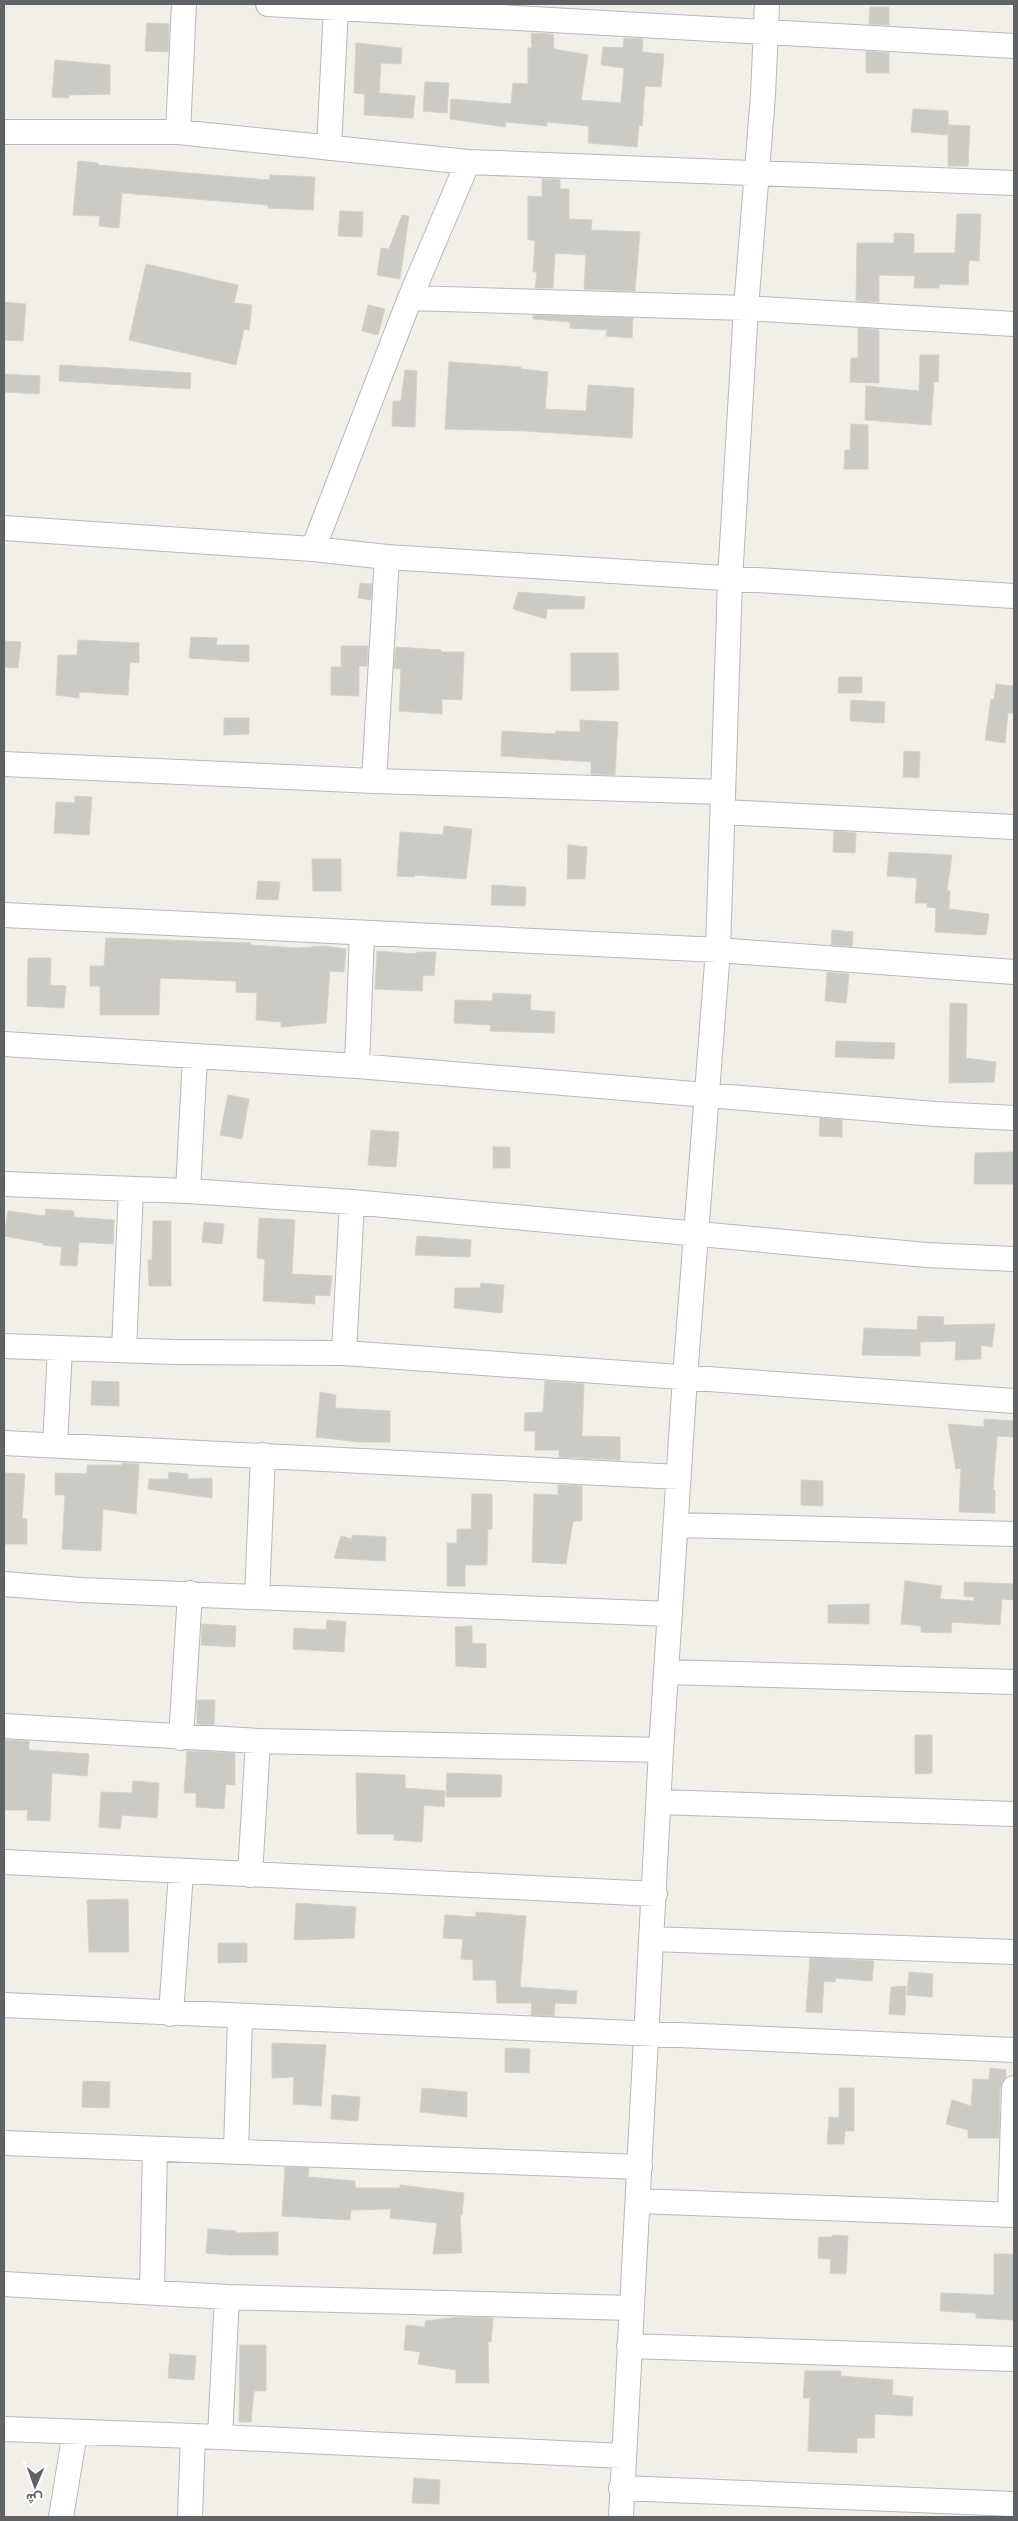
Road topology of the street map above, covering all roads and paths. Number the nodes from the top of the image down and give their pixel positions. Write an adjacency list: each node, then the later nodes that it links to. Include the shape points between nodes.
1 (184, 4): 8 (street)
2 (268, 4): 4 (street)
3 (767, 4): 5 (street)
4 (336, 8): 5 (street); 9 (street)
5 (765, 31): 6 (street); 11 (street)
6 (1014, 46)
7 (4, 132): 8 (street)
8 (178, 132): 9 (street)
9 (329, 148): 10 (street)
10 (468, 162): 11 (street); 13 (street)
11 (756, 174): 12 (street); 14 (street)
12 (1014, 183)
13 (410, 298): 14 (street); 17 (street)
14 (746, 308): 15 (street); 19 (street)
15 (1014, 324)
16 (4, 528): 17 (street)
17 (314, 549): 18 (street)
18 (387, 557): 19 (street); 22 (street)
19 (730, 580): 20 (street); 23 (street)
20 (1014, 596)
21 (4, 764): 22 (street)
22 (374, 781): 23 (street)
23 (723, 802): 24 (street); 27 (street)
24 (1014, 826)
25 (4, 915): 26 (street)
26 (362, 932): 27 (street); 31 (street)
27 (718, 950): 28 (street); 32 (street)
28 (1014, 972)
29 (4, 1044): 30 (street)
30 (195, 1056): 31 (street); 36 (street)
31 (357, 1066): 32 (street)
32 (707, 1094): 33 (street); 38 (street)
33 (1014, 1118)
34 (4, 1184): 35 (street)
35 (131, 1189): 36 (street); 42 (street)
36 (188, 1191): 37 (street)
37 (352, 1202): 38 (street); 43 (street)
38 (697, 1234): 39 (street, via 926,1255); 44 (street)
39 (1014, 1259)
40 (4, 1346): 41 (street)
41 (60, 1348): 42 (street); 47 (street)
42 (124, 1350): 43 (street)
43 (344, 1354): 44 (street)
44 (685, 1377): 45 (street); 49 (street)
45 (1014, 1401)
46 (4, 1443): 47 (street)
47 (55, 1445): 48 (street)
48 (263, 1455): 49 (street); 54 (street)
49 (678, 1477): 50 (street)
50 (676, 1525): 51 (street); 55 (street)
51 (1014, 1534)
52 (4, 1584): 53 (street)
53 (190, 1594): 54 (street); 59 (street)
54 (257, 1597): 55 (street)
55 (670, 1614): 56 (street)
56 (668, 1672): 57 (street); 61 (street)
57 (1014, 1682)
58 (4, 1726): 59 (street)
59 (181, 1738): 60 (street)
60 (258, 1741): 61 (street); 66 (street)
61 (661, 1750): 62 (street)
62 (659, 1802): 63 (street); 67 (street)
63 (1014, 1814)
64 (4, 1862): 65 (street)
65 (181, 1872): 66 (street); 71 (street)
66 (250, 1875): 67 (street)
67 (655, 1894): 68 (street)
68 (652, 1939): 69 (street); 73 (street)
69 (1014, 1952)
70 (4, 2005): 71 (street)
71 (171, 2014): 72 (street)
72 (240, 2018): 73 (street); 78 (street)
73 (648, 2032): 74 (street); 79 (street)
74 (1014, 2050)
75 (1014, 2088): 81 (street)
76 (4, 2144): 77 (street)
77 (155, 2149): 78 (street); 83 (street)
78 (236, 2151): 79 (street)
79 (640, 2167): 80 (street)
80 (638, 2201): 81 (street); 85 (street)
81 (1012, 2215)
82 (4, 2284): 83 (street)
83 (152, 2291): 84 (street)
84 (227, 2297): 85 (street); 91 (street)
85 (631, 2308): 86 (street)
86 (629, 2346): 87 (street); 92 (street)
87 (1014, 2359)
88 (4, 2429): 89 (street)
89 (75, 2432): 90 (street); 95 (street)
90 (193, 2436): 91 (street); 96 (street)
91 (220, 2437): 92 (street)
92 (623, 2456): 93 (street)
93 (622, 2488): 94 (street); 97 (street)
94 (1014, 2504)
95 (61, 2517)
96 (190, 2517)
97 (621, 2517)

